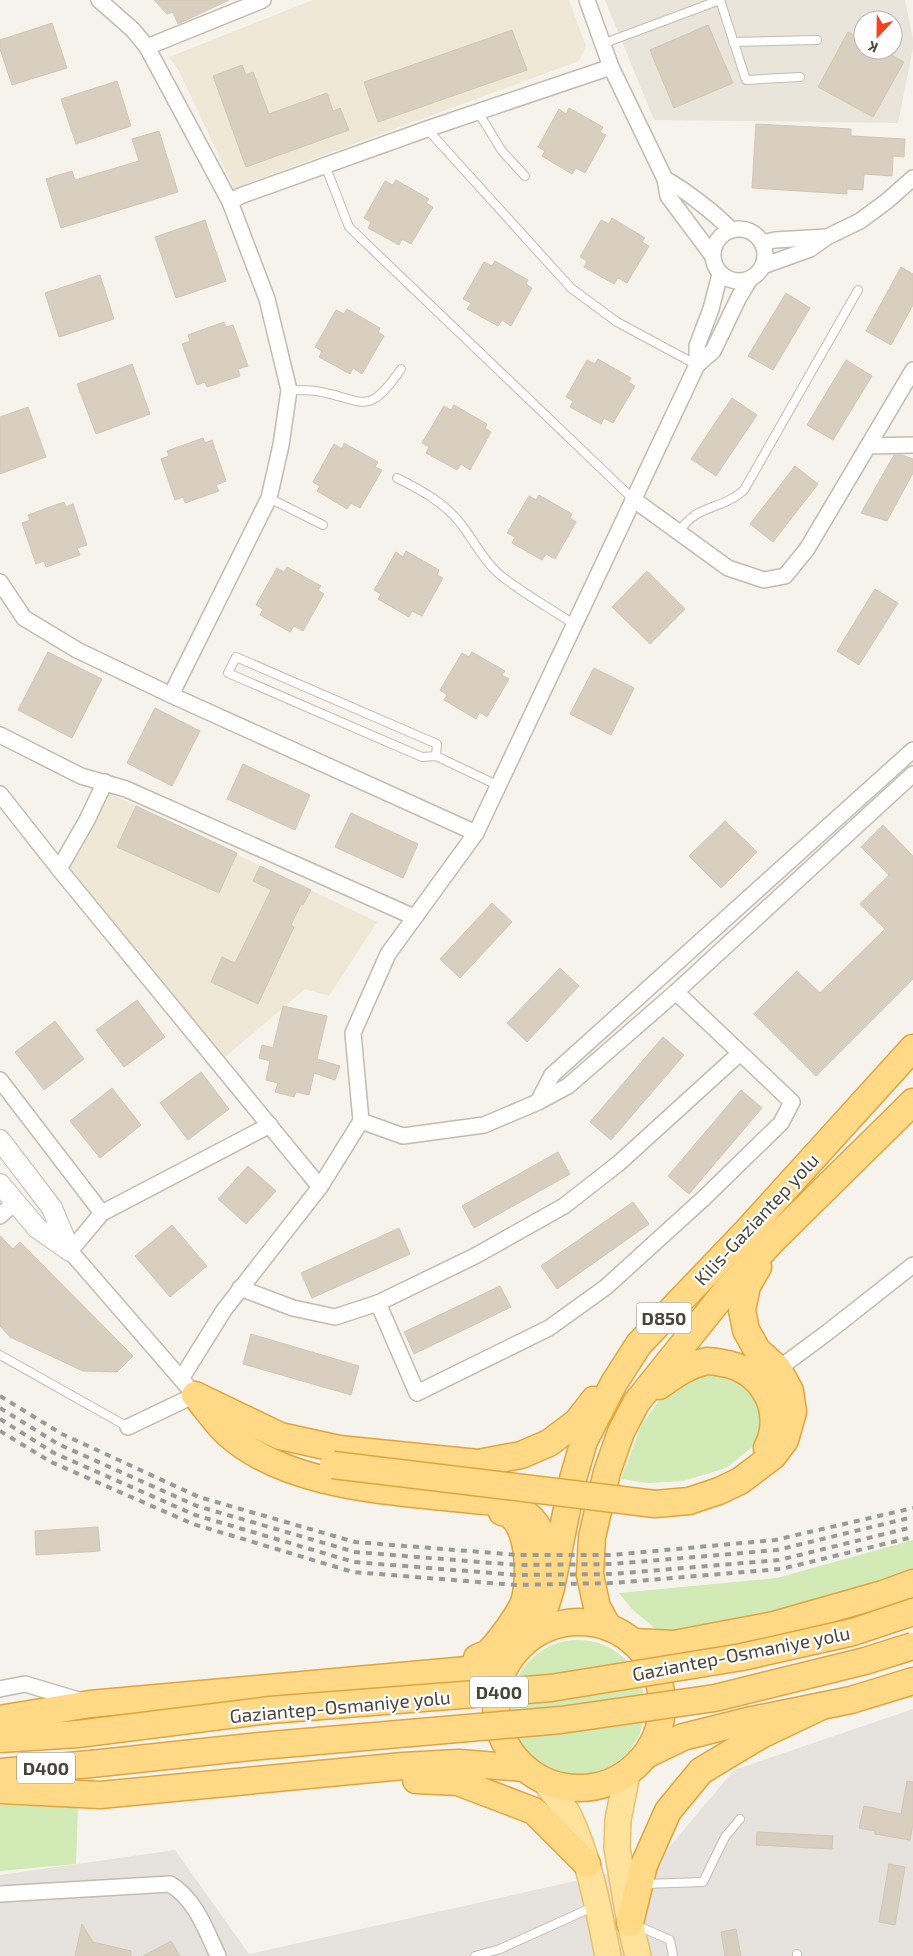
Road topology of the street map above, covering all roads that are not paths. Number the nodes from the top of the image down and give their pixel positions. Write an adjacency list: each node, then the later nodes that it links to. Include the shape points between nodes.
1 (99, 0): 8 (street)
2 (264, 0): 8 (street)
3 (587, 0): 7 (street)
4 (720, 0): 6 (lane); 7 (lane)
5 (817, 40): 6 (lane)
6 (733, 42): 10 (lane, via 746,80)
7 (602, 44): 9 (street)
8 (147, 47): 17 (street)
9 (611, 67): 11 (street); 15 (street)
10 (800, 77)
11 (478, 112): 12 (street); 14 (lane, via 502,151)
12 (427, 129): 13 (street); 26 (lane, via 571,288 617,322)
13 (325, 165): 17 (street); 34 (lane, via 349,227)
14 (525, 176)
15 (665, 178): 18 (street); 21 (street, via 668,196)
16 (913, 178): 19 (street, via 860,221)
17 (230, 202): 29 (street, via 267,299)
18 (730, 230): 20 (street, via 749,231); 21 (street, via 717,240)
19 (827, 237): 20 (street); 22 (street, via 810,249)
20 (762, 243): 22 (street)
21 (712, 255): 23 (street)
22 (763, 266): 24 (street)
23 (720, 274): 24 (street, via 734,281); 26 (street, via 698,346)
24 (750, 279): 26 (street, via 713,351)
25 (858, 290): 36 (lane, via 744,490 729,501 694,515)
26 (697, 365): 34 (street)
27 (401, 369): 29 (lane, via 384,392 365,402 357,403 316,391)
28 (913, 370): 31 (street)
29 (289, 390): 33 (street)
30 (913, 445): 31 (street)
31 (868, 446): 36 (street, via 807,549 785,576 764,580 728,568)
32 (397, 478): 38 (lane, via 426,492 446,507 498,573)
33 (269, 498): 35 (lane); 39 (street)
34 (633, 500): 36 (street); 38 (street)
35 (323, 525)
36 (679, 532)
37 (0, 582): 39 (street, via 24,618 77,650)
38 (576, 624): 45 (street)
39 (171, 695): 47 (street)
40 (0, 736): 44 (street, via 81,776)
41 (913, 750): 54 (street, via 552,1075)
42 (436, 756): 42 (lane, via 422,757 228,673 236,657 437,744); 45 (lane)
43 (913, 774): 50 (street)
44 (105, 782): 48 (street); 49 (street)
45 (499, 786): 47 (street)
46 (0, 794): 48 (street)
47 (476, 833): 49 (street)
48 (59, 869): 57 (street)
49 (414, 917): 56 (street, via 388,954 353,1033)
50 (676, 992): 52 (street); 54 (street, via 568,1086)
51 (913, 1048): 69 (highway, Kilis-Gaziantep yolu / D850)
52 (740, 1053): 68 (street, via 620,1163 564,1206 475,1256); 68 (street, via 792,1102 781,1123 606,1287 549,1328 418,1393)
53 (0, 1080): 62 (street)
54 (538, 1102): 56 (street, via 484,1125 403,1136)
55 (913, 1102): 64 (highway, Kilis-Gaziantep yolu / D850)
56 (361, 1121): 60 (street)
57 (270, 1125): 60 (street); 62 (street)
58 (0, 1140): 65 (street, via 52,1208)
59 (0, 1184): 61 (street)
60 (320, 1187): 67 (street)
61 (15, 1202): 63 (street); 65 (street, via 37,1228)
62 (102, 1213): 65 (street)
63 (0, 1216)
64 (773, 1240): 71 (highway, via 747,1286 742,1310 746,1330 757,1350); 73 (highway, Kilis-Gaziantep yolu / D850, via 726,1291)
65 (70, 1252): 72 (street)
66 (913, 1264): 71 (street)
67 (240, 1288): 68 (street, via 293,1308 335,1316); 72 (street)
68 (378, 1303)
69 (639, 1344): 72 (highway, via 577,1422 549,1443 521,1455 478,1463 339,1449 280,1436); 78 (highway, Kilis-Gaziantep yolu / D850, via 614,1383 584,1442 573,1479)
70 (0, 1355): 74 (lane)
71 (778, 1369): 75 (highway, via 790,1391 792,1412 785,1440 773,1456)
72 (188, 1387): 74 (street); 75 (highway, bridge, via 236,1424 272,1445 333,1465 655,1504 689,1501 719,1491); 76 (highway, via 226,1433 258,1456 326,1481)
73 (636, 1403): 75 (highway, via 685,1367 709,1361 748,1371 764,1388 772,1406 774,1425); 80 (highway, Kilis-Gaziantep yolu / D850, via 621,1432 607,1472 592,1537 590,1575 597,1607)
74 (128, 1427)
75 (754, 1472)
76 (418, 1494): 78 (highway, via 515,1505 537,1523 546,1543); 84 (highway, via 475,1509 506,1513 520,1526 529,1558 524,1603 504,1634 487,1654)
77 (913, 1583): 81 (highway, via 774,1625 674,1644)
78 (551, 1588): 83 (highway, Kilis-Gaziantep yolu / D850, via 543,1614)
79 (913, 1612): 90 (highway, Gaziantep-Osmaniye yolu / D400, bridge, via 853,1632 742,1657 551,1688 270,1710 78,1734)
80 (608, 1628): 81 (highway); 83 (highway, via 587,1622 550,1627)
81 (633, 1642): 91 (highway, via 648,1658 660,1684 663,1707 657,1735)
82 (913, 1646): 92 (highway, Gaziantep-Osmaniye yolu / D400, bridge, via 715,1698 561,1720)
83 (518, 1648): 84 (highway, via 478,1669); 95 (highway, via 499,1682 496,1697 498,1726 506,1746)
84 (436, 1672): 87 (highway)
85 (913, 1681): 88 (highway)
86 (0, 1689): 87 (street, via 25,1684)
87 (90, 1704): 89 (highway)
88 (822, 1706): 91 (highway, via 683,1737); 99 (highway, via 761,1735 700,1771 668,1811 644,1865)
89 (0, 1719)
90 (0, 1739)
91 (648, 1754): 94 (highway)
92 (0, 1772)
93 (316, 1774): 95 (highway, via 459,1763); 96 (highway, via 100,1794); 98 (highway, via 458,1782 534,1811)
94 (627, 1774): 95 (highway, via 593,1788 574,1788); 102 (main road, via 618,1820 618,1848)
95 (535, 1775): 98 (main road, via 568,1814)
96 (0, 1790)
97 (740, 1819): 99 (lane, via 725,1837 703,1882)
98 (588, 1864): 101 (main road)
99 (640, 1884): 102 (highway)
100 (0, 1894): 103 (street, via 170,1884 192,1904)
101 (597, 1905): 104 (lane); 105 (main road)
102 (630, 1923): 106 (main road); 107 (lane, via 670,1940)
103 (218, 1956)
104 (475, 1956)
105 (608, 1956)
106 (638, 1956)
107 (673, 1956)

